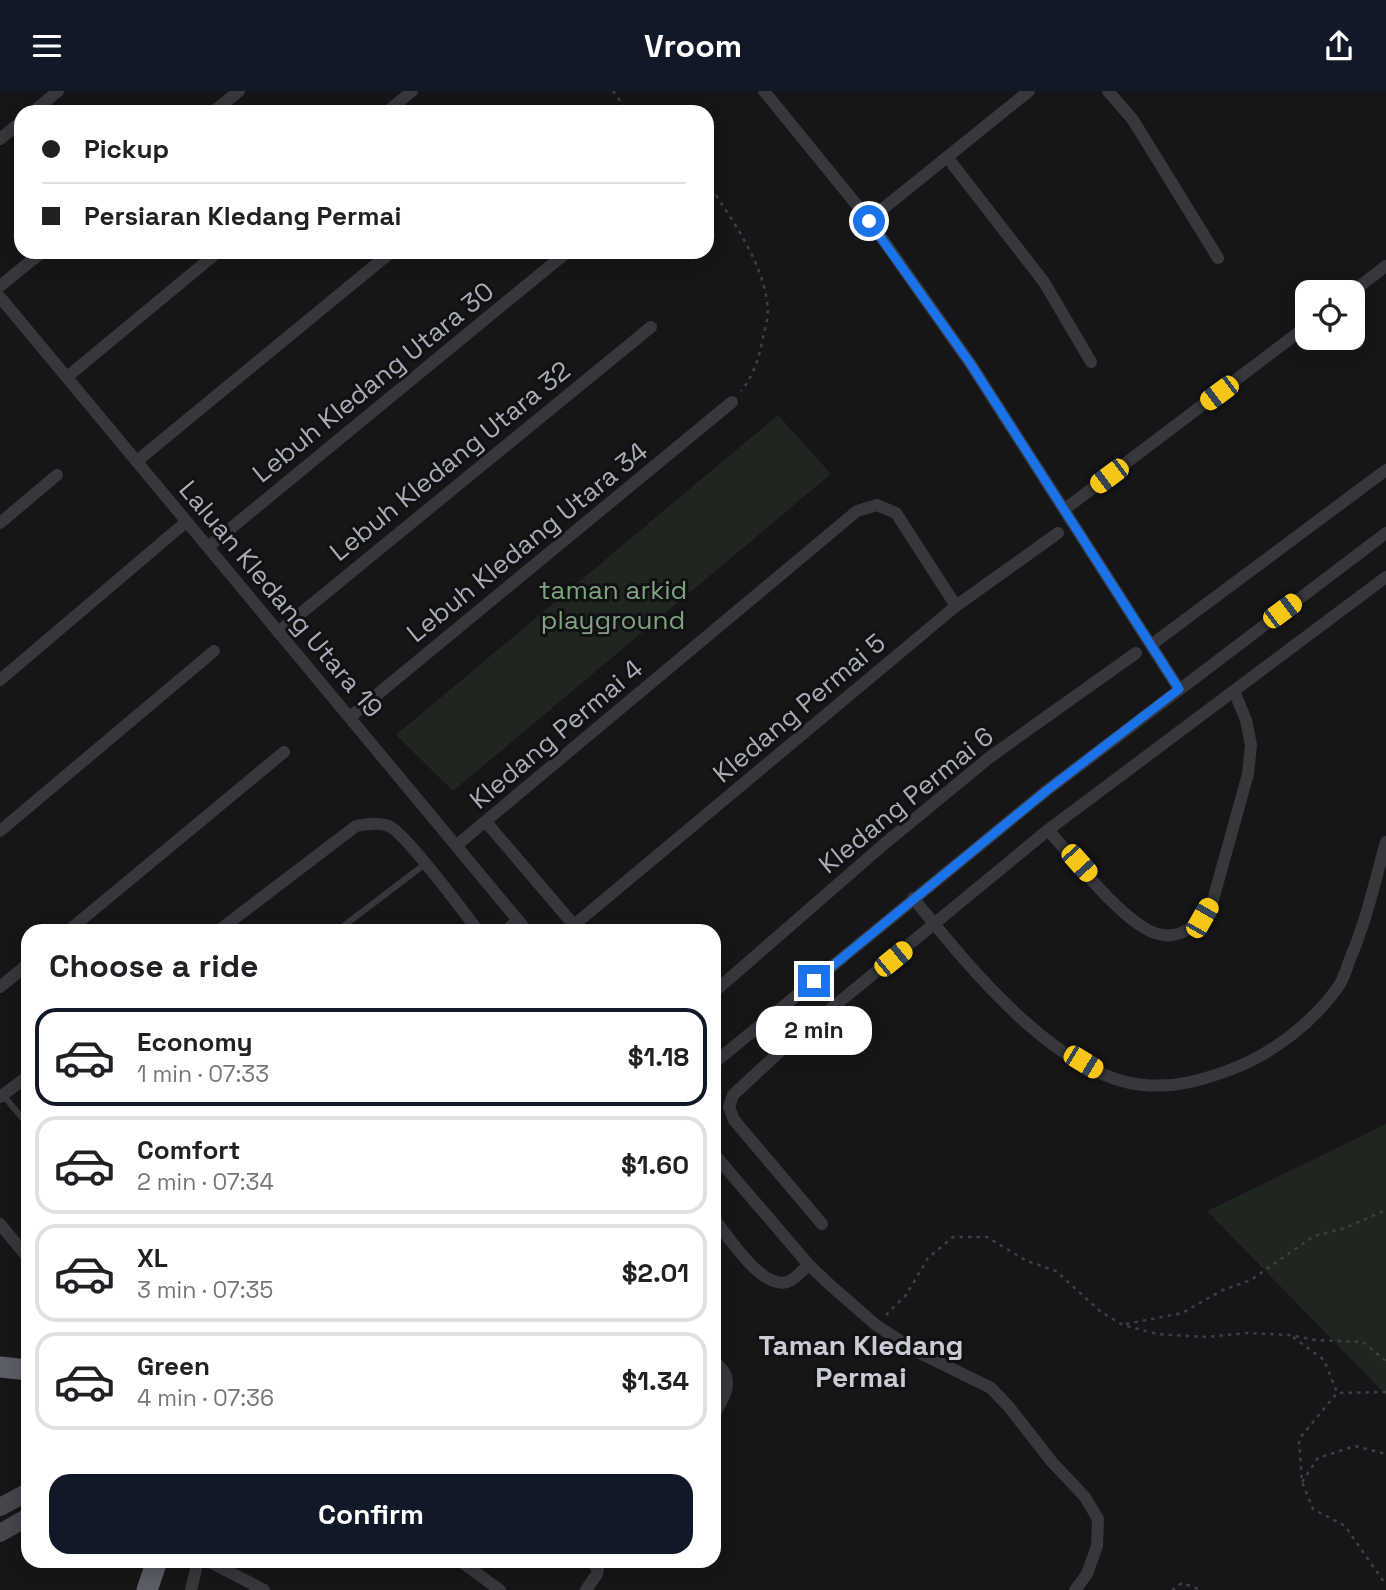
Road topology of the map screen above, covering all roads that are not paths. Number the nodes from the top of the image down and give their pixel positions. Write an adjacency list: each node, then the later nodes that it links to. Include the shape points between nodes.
1 (58, 91): 7 (street)
2 (239, 91): 8 (street)
3 (412, 91): 9 (street)
4 (764, 91): 13 (street)
5 (1029, 91): 12 (street)
6 (1108, 91): 14 (street, via 1133,120)
7 (41, 105)
8 (222, 105)
9 (395, 105)
10 (14, 128): 11 (street)
11 (0, 139)
12 (947, 157): 13 (street); 25 (street, via 1044,282)
13 (869, 221): 31 (street, via 970,363)
14 (1218, 258)
15 (33, 259): 21 (street)
16 (210, 259): 26 (street)
17 (382, 259): 28 (street)
18 (558, 259): 36 (street, Lebuh Kledang Utara 30)
19 (1386, 266): 20 (street)
20 (1365, 282)
21 (0, 286)
22 (0, 297): 26 (street, Laluan Kledang Utara 19)
23 (651, 327): 39 (street, Lebuh Kledang Utara 32)
24 (1295, 335): 31 (street)
25 (1091, 362)
26 (67, 377): 28 (street, Laluan Kledang Utara 19)
27 (732, 402): 46 (street, Lebuh Kledang Utara 34)
28 (137, 461): 32 (street, Laluan Kledang Utara 19)
29 (1386, 470): 40 (street)
30 (57, 475): 33 (street)
31 (1065, 509): 40 (street)
32 (186, 522): 36 (street, Laluan Kledang Utara 19); 43 (street)
33 (0, 523)
34 (1058, 533): 38 (street, Kledang Permai 5)
35 (1386, 533): 44 (street)
36 (208, 547): 39 (street, Laluan Kledang Utara 19)
37 (1386, 577): 45 (street)
38 (956, 606): 48 (street, Kledang Permai 4, via 896,513 877,505 857,511); 63 (street, Kledang Permai 5)
39 (278, 632): 46 (street, Laluan Kledang Utara 19)
40 (1150, 645): 44 (street)
41 (214, 651): 50 (street)
42 (1136, 653): 66 (street, Kledang Permai 6, via 990,757)
43 (0, 680)
44 (1179, 689): 54 (street)
45 (1234, 691): 49 (street); 49 (street, via 1251,745 1248,774 1213,900 1191,929 1158,935 1137,924)
46 (350, 717): 52 (street, Laluan Kledang Utara 19)
47 (284, 752): 56 (street)
48 (486, 822): 52 (street, Kledang Permai 4); 62 (street)
49 (1048, 830): 64 (street)
50 (0, 831)
51 (1386, 842): 64 (street, via 1341,982 1283,1042 1243,1065 1195,1083 1143,1085 1101,1073 1073,1057 1028,1025)
52 (457, 845): 55 (street, Laluan Kledang Utara 19)
53 (425, 864): 57 (street, via 391,827 374,823 356,826); 58 (lane); 59 (street)
54 (913, 898): 64 (street); 68 (street)
55 (518, 920): 60 (street); 61 (street, Laluan Kledang Utara 19)
56 (76, 924)
57 (227, 924)
58 (346, 924)
59 (472, 924)
60 (513, 924)
61 (521, 924)
62 (574, 924)
63 (582, 924)
64 (936, 924): 74 (street, via 733,1095 729,1107 734,1120)
65 (21, 970): 67 (street)
66 (721, 986)
67 (0, 987)
68 (721, 1057)
69 (21, 1081): 70 (street)
70 (1, 1096): 71 (lane)
71 (21, 1117)
72 (721, 1162): 77 (street)
73 (0, 1224): 76 (street)
74 (822, 1224)
75 (721, 1228): 77 (street, via 760,1275 775,1283 789,1282)
76 (21, 1250)
77 (809, 1265): 96 (street, via 876,1325 914,1350 991,1388 1085,1497 1098,1519 1097,1546)
78 (0, 1367): 79 (highway)
79 (21, 1369)
80 (721, 1370): 81 (street, via 728,1380)
81 (721, 1404)
82 (21, 1496): 83 (main road)
83 (0, 1507)
84 (21, 1521): 85 (main road)
85 (0, 1533)
86 (155, 1568): 91 (highway)
87 (196, 1568): 92 (street)
88 (222, 1568): 93 (street)
89 (470, 1568): 94 (street)
90 (597, 1568): 95 (street)
91 (147, 1590)
92 (191, 1590)
93 (264, 1590)
94 (500, 1590)
95 (586, 1590)
96 (1076, 1590)

